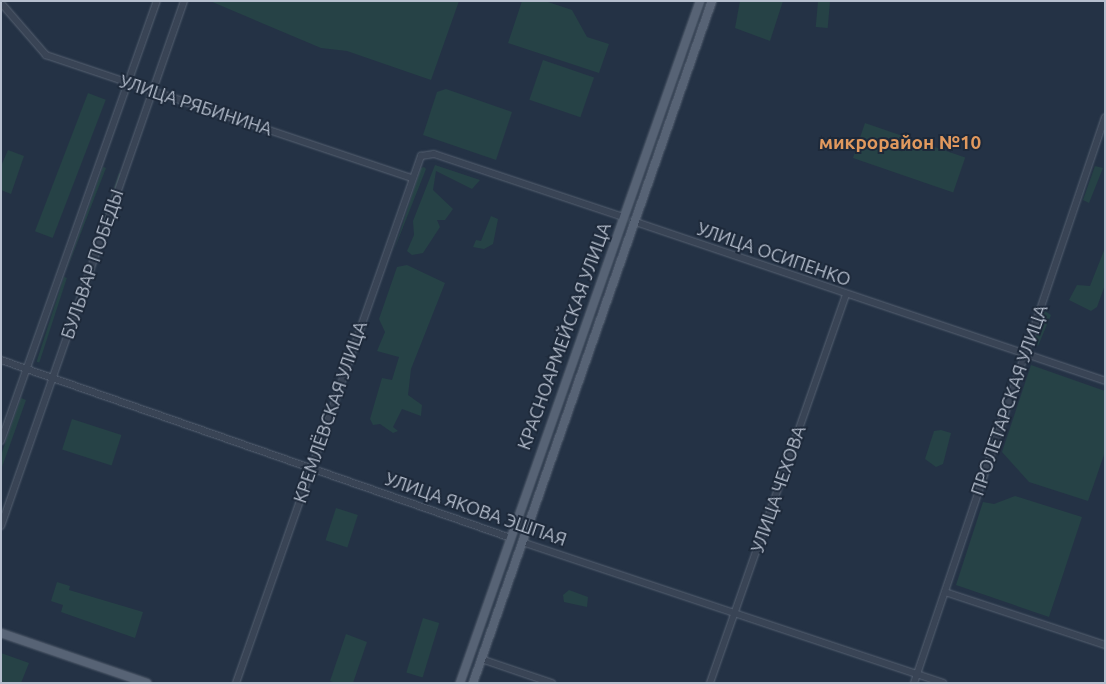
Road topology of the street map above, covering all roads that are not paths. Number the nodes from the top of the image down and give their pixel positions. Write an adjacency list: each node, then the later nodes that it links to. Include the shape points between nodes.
1 (157, 1): 6 (street, БУЛЬВАР ПОБЕДЫ)
2 (184, 1): 7 (street, БУЛЬВАР ПОБЕДЫ)
3 (700, 1): 11 (main road, КРАСНОАРМЕЙСКАЯ УЛИЦА)
4 (712, 1): 12 (main road, КРАСНОАРМЕЙСКАЯ УЛИЦА)
5 (1, 3): 6 (street, УЛИЦА РЯБИНИНА, via 46,54)
6 (129, 83): 7 (street, УЛИЦА РЯБИНИНА); 16 (street, БУЛЬВАР ПОБЕДЫ)
7 (153, 90): 10 (street, УЛИЦА РЯБИНИНА); 17 (street, БУЛЬВАР ПОБЕДЫ)
8 (1105, 117): 14 (street, ПРОЛЕТАРСКАЯ УЛИЦА)
9 (434, 154): 10 (street, КРЕМЛЁВСКАЯ УЛИЦА, via 421,156); 11 (street, УЛИЦА ОСИПЕНКО)
10 (411, 178): 20 (street, КРЕМЛЁВСКАЯ УЛИЦА)
11 (622, 217): 12 (main road, УЛИЦА ОСИПЕНКО); 22 (main road, КРАСНОАРМЕЙСКАЯ УЛИЦА)
12 (633, 221): 13 (street, УЛИЦА ОСИПЕНКО); 23 (main road, КРАСНОАРМЕЙСКАЯ УЛИЦА)
13 (846, 294): 14 (street, УЛИЦА ОСИПЕНКО); 25 (street, УЛИЦА ЧЕХОВА)
14 (1025, 354): 18 (street, УЛИЦА ОСИПЕНКО); 24 (street, ПРОЛЕТАРСКАЯ УЛИЦА)
15 (1, 360): 16 (street, УЛИЦА ЯКОВА ЭШПАЯ)
16 (27, 369): 17 (street, УЛИЦА ЯКОВА ЭШПАЯ); 19 (street, БУЛЬВАР ПОБЕДЫ)
17 (52, 378): 20 (street, УЛИЦА ЯКОВА ЭШПАЯ); 21 (street, БУЛЬВАР ПОБЕДЫ)
18 (1105, 381)
19 (1, 441)
20 (310, 468): 22 (street, УЛИЦА ЯКОВА ЭШПАЯ); 31 (street, КРЕМЛЁВСКАЯ УЛИЦА)
21 (1, 526)
22 (508, 537): 23 (main road, УЛИЦА ЯКОВА ЭШПАЯ); 32 (main road, КРАСНОАРМЕЙСКАЯ УЛИЦА)
23 (522, 542): 25 (street, УЛИЦА ЯКОВА ЭШПАЯ); 28 (main road, КРАСНОАРМЕЙСКАЯ УЛИЦА)
24 (945, 592): 27 (street); 29 (street, ПРОЛЕТАРСКАЯ УЛИЦА)
25 (735, 613): 29 (street, УЛИЦА ЯКОВА ЭШПАЯ); 35 (street, УЛИЦА ЧЕХОВА)
26 (1, 633): 30 (main road)
27 (1105, 645)
28 (481, 659): 33 (main road, КРАСНОАРМЕЙСКАЯ УЛИЦА); 34 (street)
29 (917, 674): 36 (street, ПРОЛЕТАРСКАЯ УЛИЦА); 37 (street, УЛИЦА ЯКОВА ЭШПАЯ)
30 (147, 683)
31 (236, 683)
32 (460, 683)
33 (473, 683)
34 (552, 683)
35 (710, 683)
36 (914, 683)
37 (943, 683)

